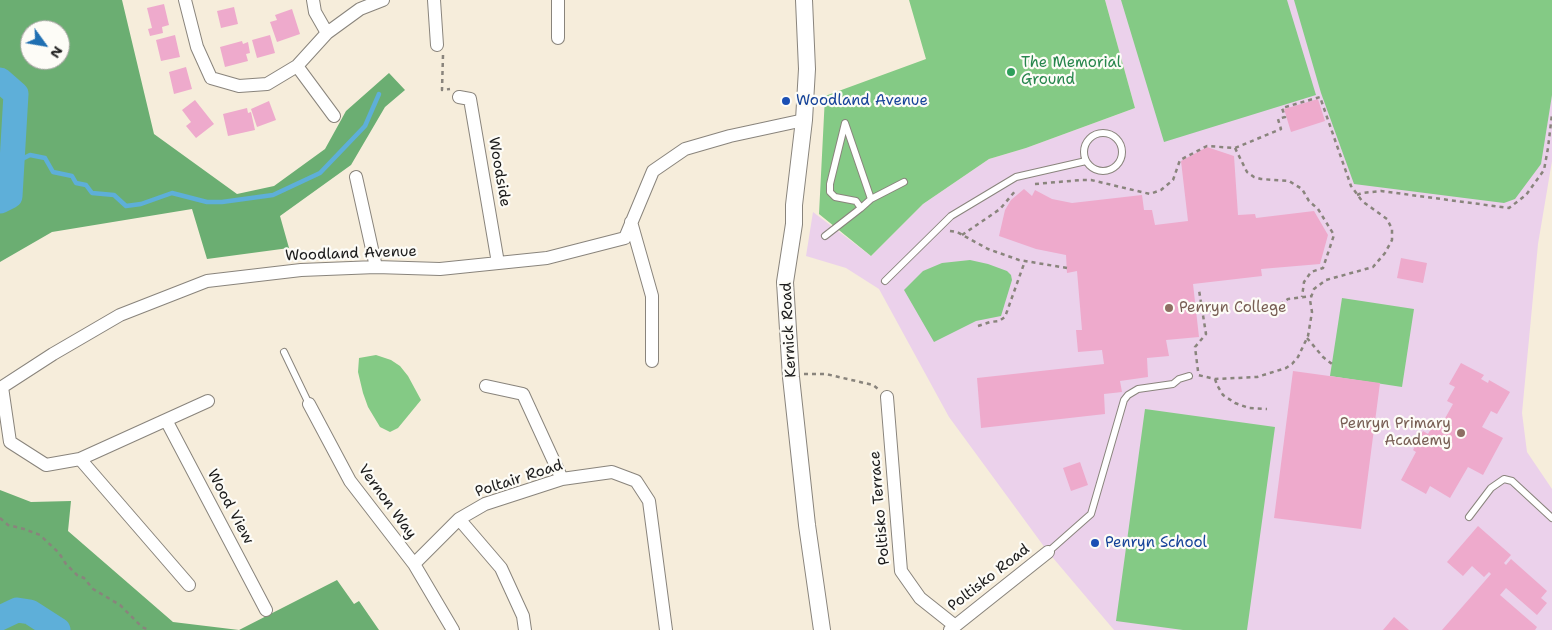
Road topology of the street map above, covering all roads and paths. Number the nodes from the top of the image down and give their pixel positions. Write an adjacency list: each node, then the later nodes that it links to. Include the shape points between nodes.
1 (185, 0): 10 (street, via 197,47 211,78 238,86 267,84)
2 (312, 0): 7 (street)
3 (383, 0): 7 (street, via 360,9)
4 (434, 0): 9 (street)
5 (558, 0): 8 (street)
6 (804, 0): 15 (street, Kernick Road, via 807,69)
7 (327, 33): 10 (street)
8 (558, 38)
9 (437, 45): 11 (path, via 444,45)
10 (297, 66): 14 (street)
11 (442, 90)
12 (459, 97): 30 (street, Woodside, via 470,99)
13 (1552, 114): 22 (path, via 1544,170 1526,195 1510,208 1381,191)
14 (334, 116)
15 (804, 120): 25 (street, Woodland Avenue, via 685,149 653,171); 44 (street, Kernick Road, via 794,231 785,282)
16 (1235, 148): 20 (path, via 1207,146 1180,160 1173,180 1150,194 1091,180); 22 (path, via 1281,129 1278,119 1285,117 1282,108 1320,97); 36 (path, via 1247,172 1254,177 1289,181 1302,189 1334,235 1323,268 1311,272 1304,282)
17 (1086, 162): 17 (lane, via 1084,148 1094,136 1104,133 1119,140 1123,150 1115,167 1105,172); 26 (lane, via 1016,177 950,216)
18 (356, 178): 31 (street)
19 (904, 182): 23 (lane)
20 (1031, 185)
21 (1020, 187): 27 (path, via 1000,210)
22 (1357, 195): 35 (path, via 1387,219 1392,229 1392,240 1373,267 1326,280)
23 (871, 199): 24 (lane); 24 (lane, via 845,123 830,192 835,197 856,201)
24 (861, 208): 28 (lane)
25 (631, 222): 30 (street, Woodland Avenue, via 625,238 547,258); 41 (street, via 652,296)
26 (938, 228): 27 (path); 33 (lane)
27 (962, 235): 29 (path, via 988,249)
28 (826, 236)
29 (1025, 261): 32 (path); 38 (path, via 1005,317)
30 (498, 263): 31 (street, Woodland Avenue, via 440,269)
31 (376, 267): 53 (street, Woodland Avenue, via 301,270 207,280 120,315 2,387 10,442 46,464)
32 (1067, 268)
33 (886, 281)
34 (1199, 290): 37 (path)
35 (1312, 296): 36 (path); 39 (path)
36 (1302, 297): 37 (path, via 1288,298 1275,308 1248,305)
37 (1202, 312): 43 (path, via 1206,334 1195,348)
38 (978, 326)
39 (1307, 338): 42 (path); 46 (path, via 1298,358 1286,368 1257,377)
40 (284, 352): 50 (lane)
41 (652, 361)
42 (1332, 364)
43 (1198, 369)
44 (791, 374): 48 (path, via 826,374 873,385); 68 (street, Kernick Road)
45 (1189, 376): 46 (path); 59 (lane, via 1173,384 1138,389 1128,394 1092,514)
46 (1216, 379): 51 (path, via 1223,395 1235,403 1249,408)
47 (486, 386): 54 (street, via 524,394)
48 (887, 397): 63 (street, Poltisko Terrace, via 901,571 920,598)
49 (208, 401): 52 (street, Woodland Avenue)
50 (309, 404): 60 (street, Vernon Way, via 350,482)
51 (1267, 408)
52 (166, 420): 53 (street, Woodland Avenue); 62 (street, Wood View)
53 (80, 459): 61 (street)
54 (562, 480): 58 (street, Poltair Road, via 485,504); 67 (street, Poltair Road, via 612,472 636,481 649,501)
55 (1469, 517): 57 (lane, via 1491,488 1504,479 1512,482)
56 (0, 518): 64 (path, via 8,525 40,535 93,589 120,605)
57 (1552, 518)
58 (459, 519): 60 (street, Poltair Road); 66 (street, via 501,568)
59 (1048, 552): 63 (street, Poltisko Road)
60 (414, 564): 65 (street)
61 (189, 585)
62 (266, 610)
63 (952, 628)
64 (149, 630)
65 (453, 630)
66 (525, 630)
67 (666, 630)
68 (822, 630)

